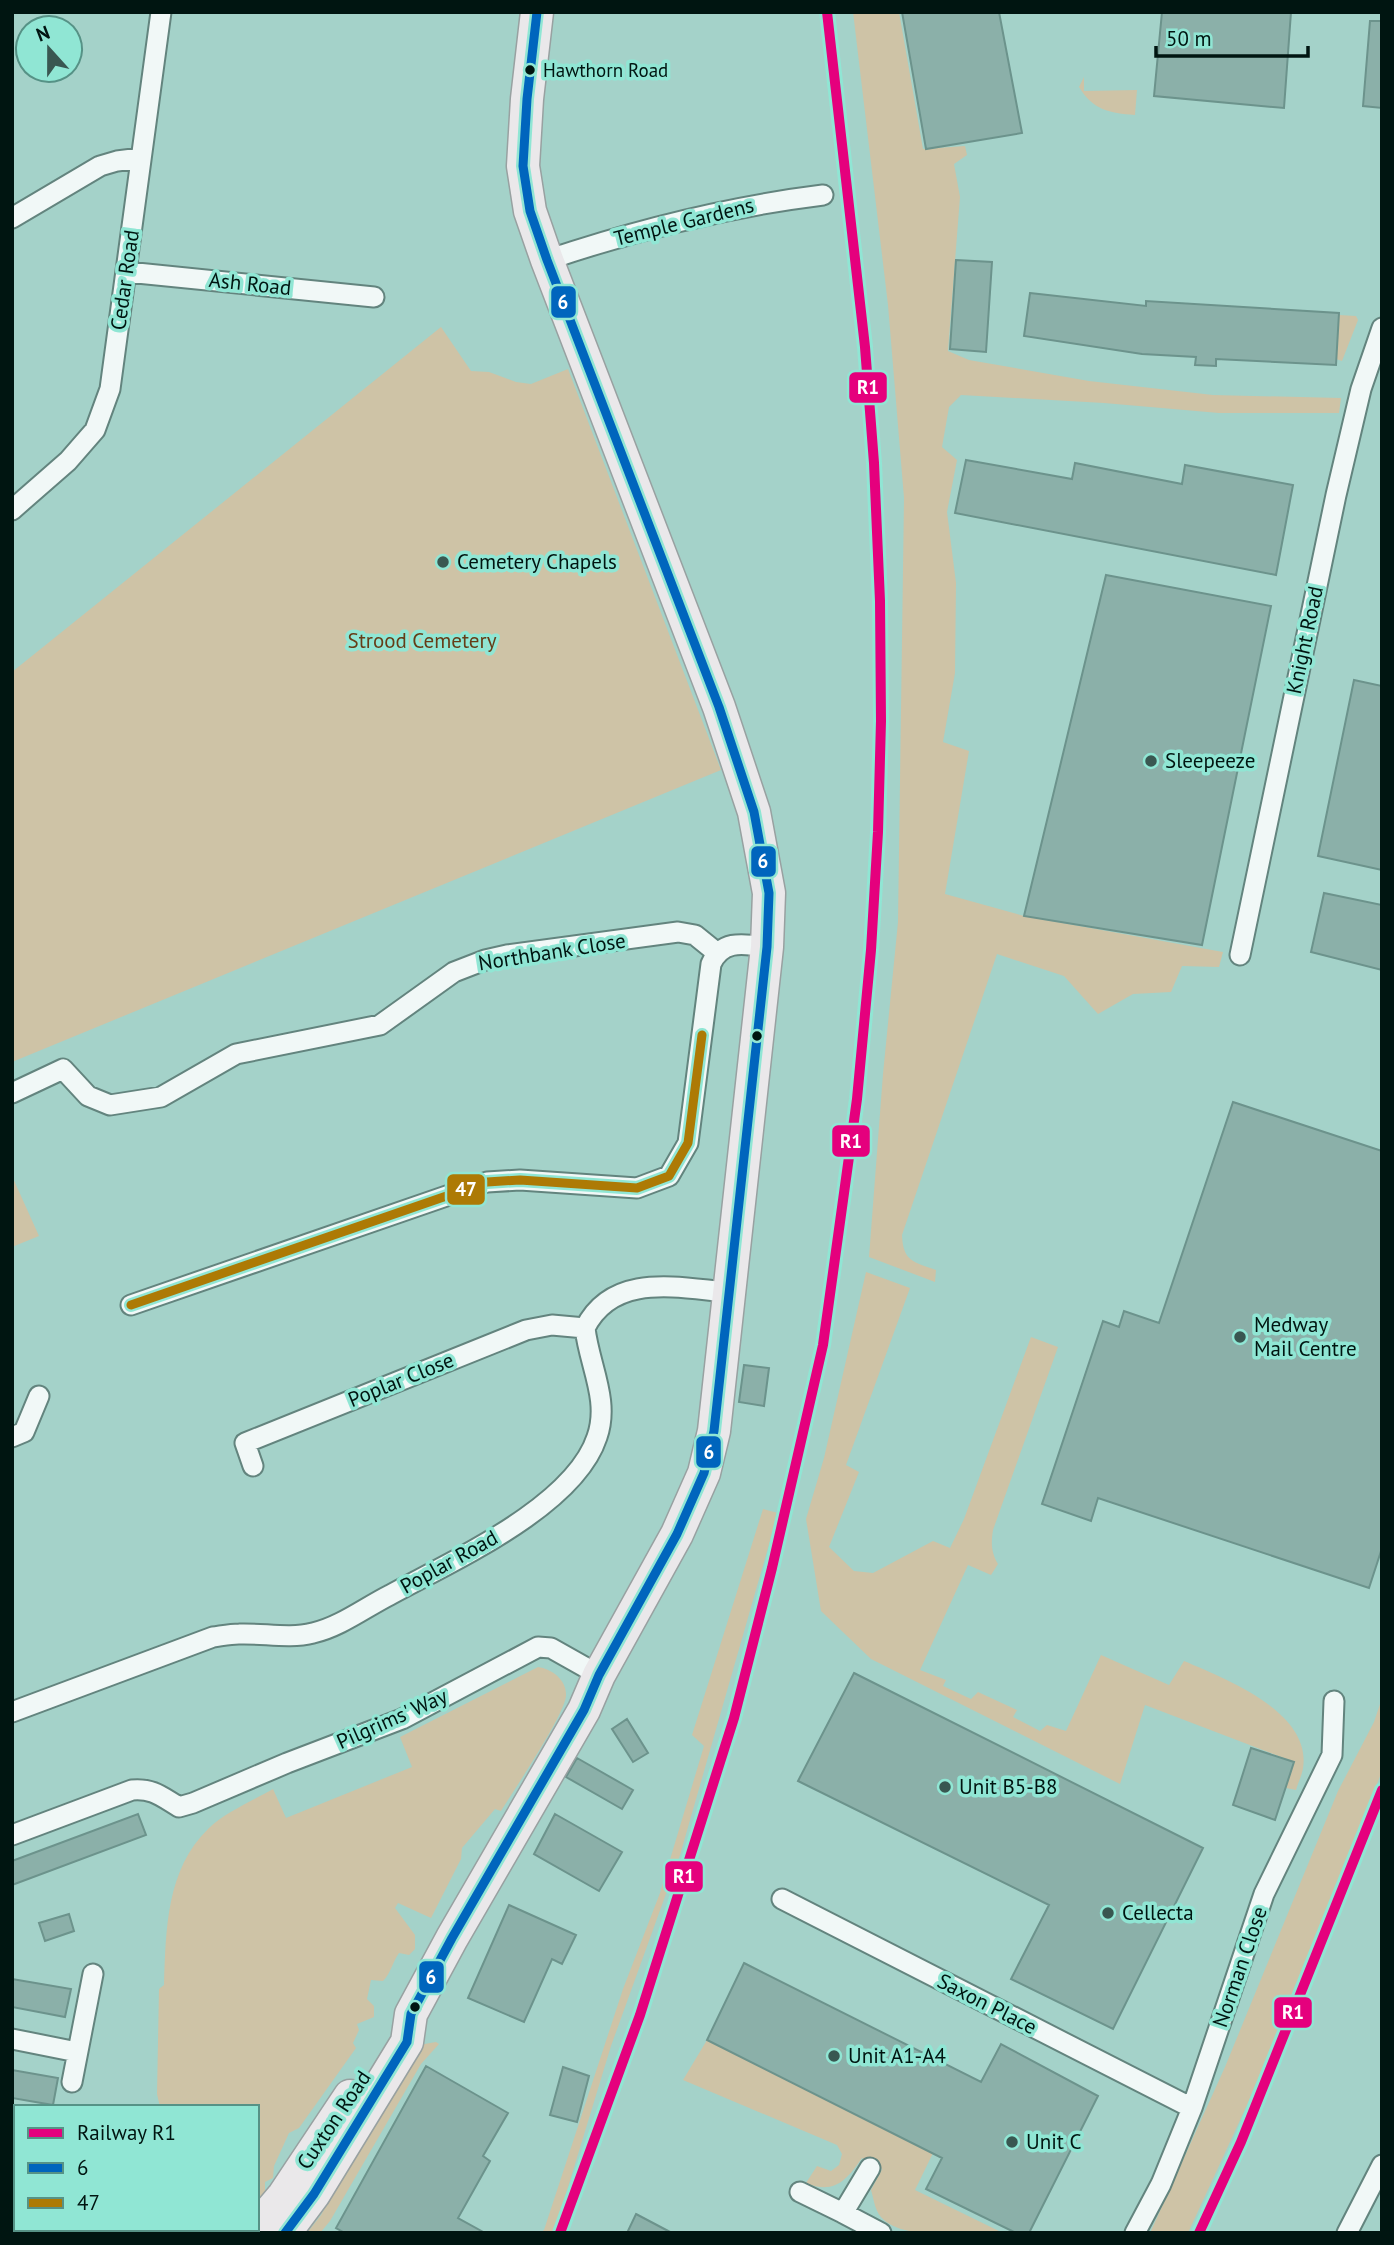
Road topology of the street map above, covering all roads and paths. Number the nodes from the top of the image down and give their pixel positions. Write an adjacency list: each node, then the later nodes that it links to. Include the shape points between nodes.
1 (161, 12): 3 (street, Cedar Road)
2 (537, 12): 6 (main road, Cuxton Road, via 523,166 530,211)
3 (141, 158): 5 (street, via 100,166); 7 (street, Cedar Road)
4 (823, 195): 6 (street, Temple Gardens, via 719,211)
5 (12, 218)
6 (547, 260): 11 (main road, Cuxton Road, via 719,707 754,812 769,893)
7 (127, 272): 8 (street, Ash Road); 10 (street, Cedar Road, via 110,390 95,430 68,461)
8 (374, 297)
9 (1382, 328): 13 (street, Knight Road, via 1361,389 1336,495)
10 (12, 510)
11 (767, 947): 12 (street, via 738,945); 15 (main road, Cuxton Road)
12 (716, 952): 14 (street, Northbank Close, via 695,935 678,932 507,955 454,972 380,1025 236,1054 161,1097 110,1105 88,1096 63,1069); 16 (street, via 688,1143 669,1176 637,1188 487,1182)
13 (1240, 955)
14 (12, 1093)
15 (728, 1292): 17 (street, via 637,1287 604,1305); 21 (main road, Cuxton Road, via 713,1432 704,1473 677,1534)
16 (131, 1305)
17 (585, 1328): 20 (street, Poplar Close, via 552,1325 526,1330 245,1443); 23 (street, Poplar Road, via 601,1393 598,1436 589,1458 571,1480 511,1527 314,1633 213,1637)
18 (39, 1396): 19 (street, via 24,1432)
19 (12, 1437)
20 (253, 1466)
21 (599, 1675): 24 (street, Pilgrims' Way, via 551,1648 533,1649 402,1718 179,1807 151,1791 132,1790); 27 (main road, Cuxton Road, via 584,1710)
22 (1334, 1701): 31 (street, Norman Close, via 1332,1755 1264,1894)
23 (12, 1712)
24 (12, 1835)
25 (782, 1899): 31 (street, Saxon Place)
26 (93, 1974): 29 (street)
27 (411, 2014): 36 (main road, Cuxton Road, via 392,2032); 37 (main road, Cuxton Road, via 407,2042)
28 (12, 2039): 29 (street)
29 (77, 2052): 30 (street)
30 (72, 2082)
31 (1192, 2108): 39 (street, Norman Close)
32 (1382, 2165): 40 (street)
33 (870, 2168): 35 (street)
34 (800, 2192): 35 (street)
35 (843, 2213): 38 (street)
36 (259, 2225)
37 (285, 2233)
38 (881, 2233)
39 (1135, 2233)
40 (1348, 2233)

